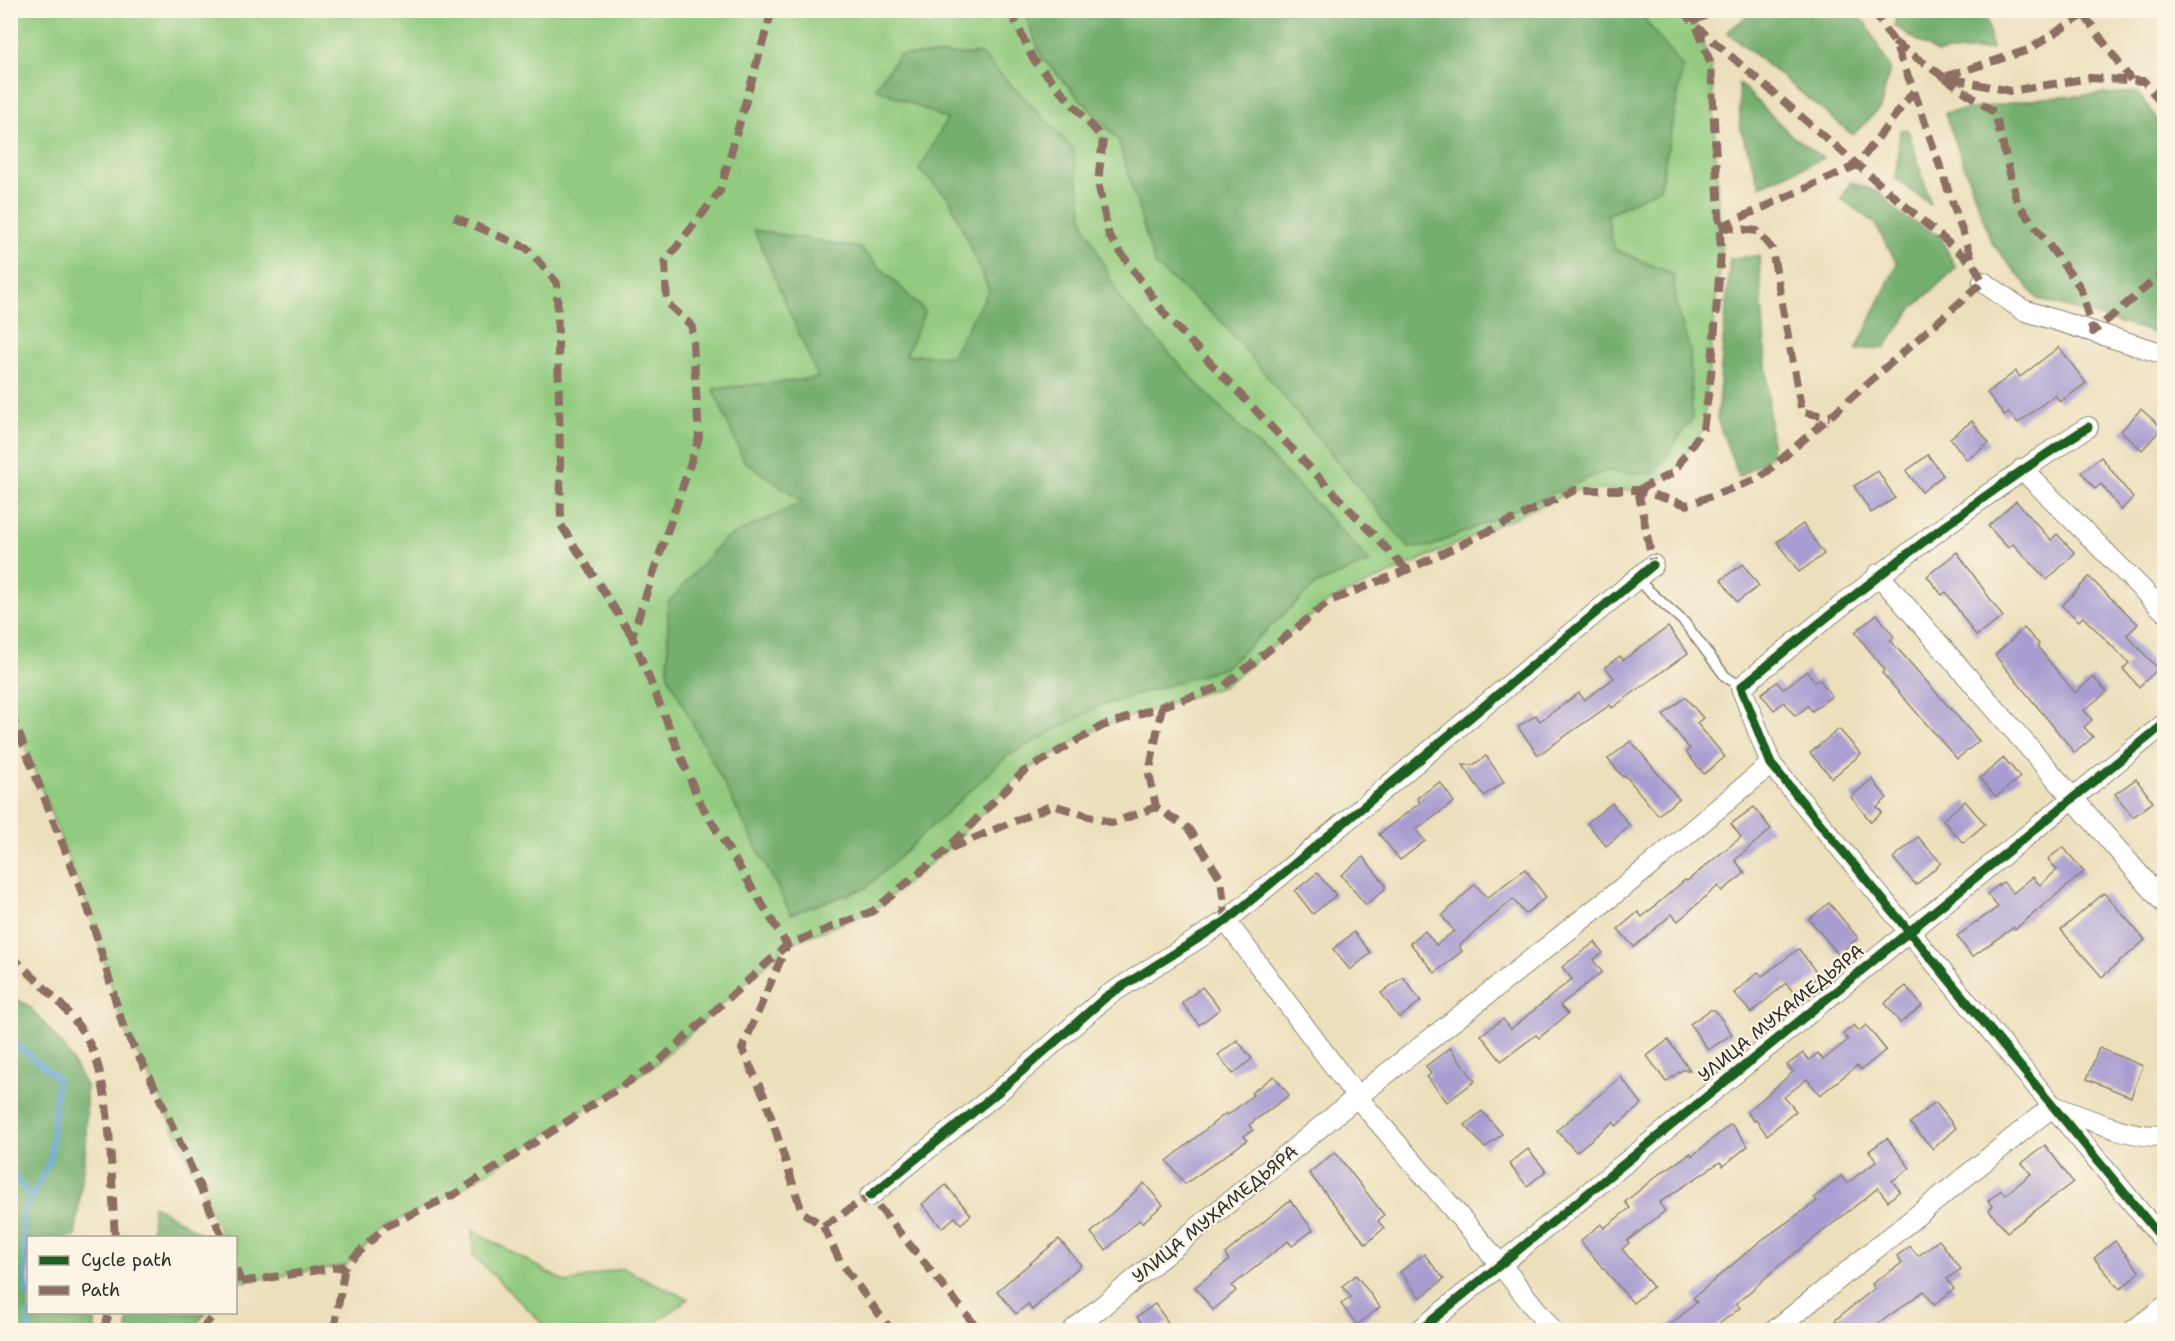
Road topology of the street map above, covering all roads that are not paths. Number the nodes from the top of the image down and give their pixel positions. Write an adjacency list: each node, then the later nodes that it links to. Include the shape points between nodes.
1 (1983, 282): 2 (street, via 2023,310)
2 (2164, 354)
3 (2088, 427): 4 (street)
4 (2022, 469): 6 (street); 8 (street)
5 (1653, 565): 7 (street)
6 (1878, 574): 9 (street); 12 (street)
7 (1636, 579): 9 (lane, via 1684,622 1725,676); 14 (street)
8 (2164, 611)
9 (1741, 687): 11 (street)
10 (2164, 724): 12 (street, УЛИЦА МУХАМЕДЬЯРА)
11 (1771, 764): 15 (street); 16 (street, УЛИЦА МУХАМЕДЬЯРА, via 1646,869)
12 (2073, 796): 13 (street); 15 (street, УЛИЦА МУХАМЕДЬЯРА)
13 (2164, 903)
14 (1226, 921): 16 (street); 19 (street, via 1107,996 997,1093)
15 (1908, 930): 17 (street); 21 (street, УЛИЦА МУХАМЕДЬЯРА)
16 (1357, 1097): 21 (street); 23 (street, УЛИЦА МУХАМЕДЬЯРА)
17 (2054, 1106): 18 (street, via 2111,1127); 20 (street); 26 (street)
18 (2164, 1135)
19 (870, 1196)
20 (2164, 1241)
21 (1501, 1265): 24 (street, УЛИЦА МУХАМЕДЬЯРА); 25 (street)
22 (2164, 1307): 27 (street)
23 (1073, 1330)
24 (1420, 1330)
25 (1551, 1330)
26 (1775, 1330)
27 (2134, 1330)

